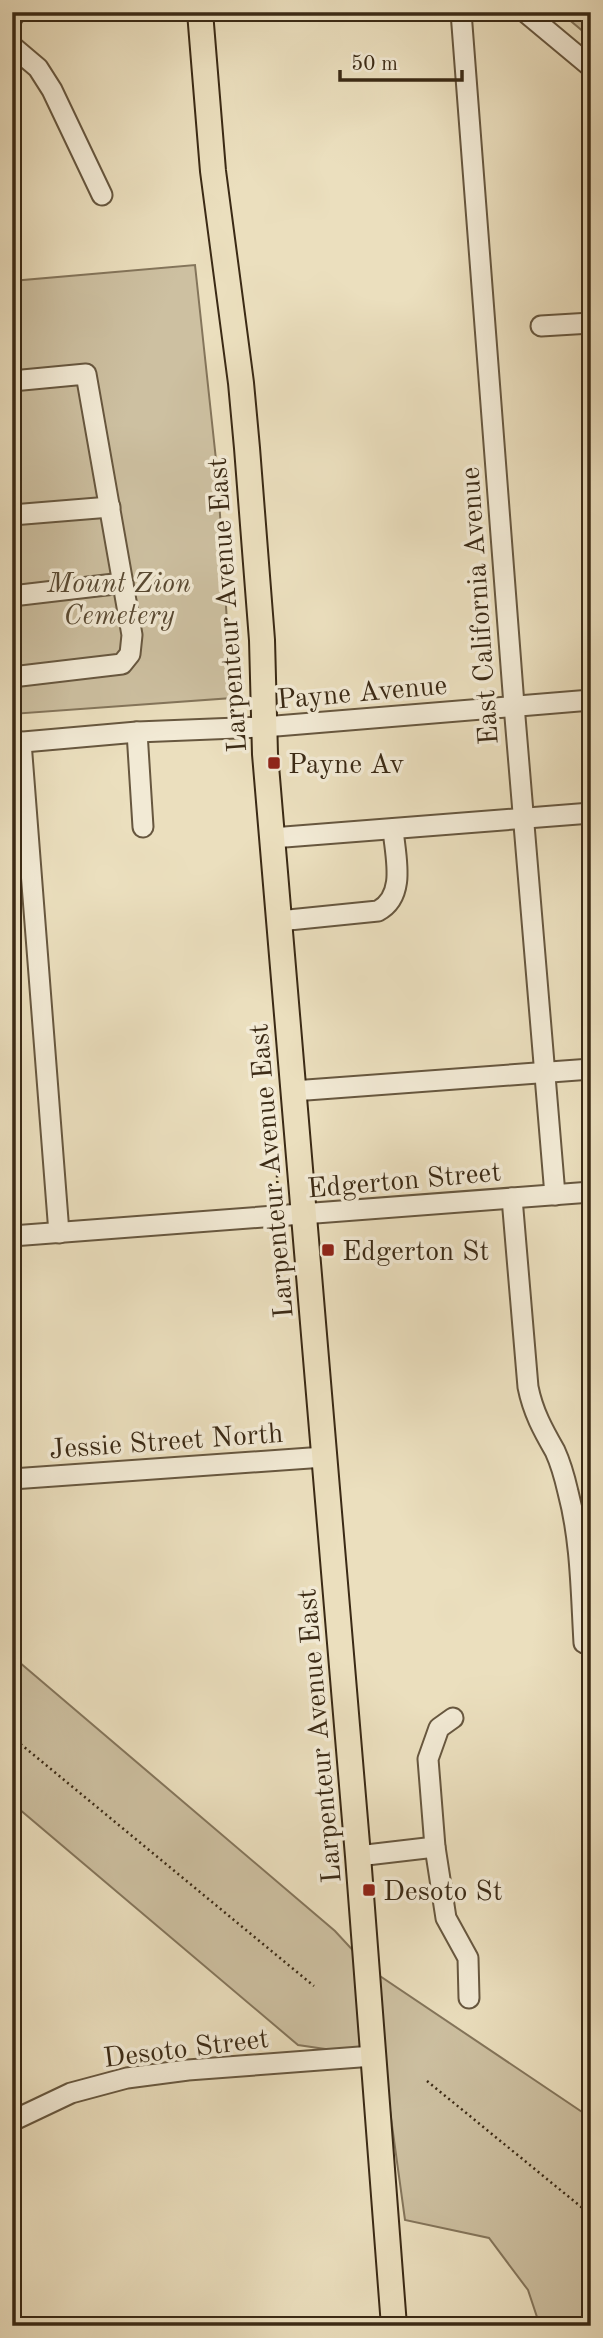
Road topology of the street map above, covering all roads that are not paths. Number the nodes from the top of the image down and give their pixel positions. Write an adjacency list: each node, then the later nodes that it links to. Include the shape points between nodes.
1 (16, 12): 5 (street)
2 (200, 12): 19 (main road, Larpenteur Avenue East, via 213,171 243,409 262,640)
3 (461, 12): 18 (street, East California Avenue)
4 (525, 12): 7 (street)
5 (12, 18)
6 (12, 46): 8 (street, via 38,68 52,90)
7 (591, 67)
8 (102, 195)
9 (591, 323): 10 (street)
10 (541, 326)
11 (12, 380): 12 (street, via 86,374)
12 (110, 507): 13 (street); 14 (street)
13 (12, 515)
14 (123, 583): 15 (street); 16 (street, via 132,635 131,654 122,664)
15 (12, 596)
16 (12, 677)
17 (591, 700): 18 (street, Payne Avenue)
18 (514, 705): 19 (street, Payne Avenue); 23 (street, East California Avenue)
19 (264, 727): 20 (street, Payne Avenue); 26 (main road, Larpenteur Avenue East)
20 (137, 732): 21 (street, Payne Avenue); 24 (street)
21 (17, 742): 35 (street)
22 (591, 813): 23 (street)
23 (523, 818): 25 (street); 29 (street, East California Avenue)
24 (144, 827)
25 (393, 829): 26 (street); 27 (street, via 397,880 387,906 379,911)
26 (272, 838): 27 (main road, Larpenteur Avenue East)
27 (279, 921): 30 (main road, Larpenteur Avenue East)
28 (591, 1069): 29 (street)
29 (544, 1073): 30 (street); 32 (street, East California Avenue)
30 (293, 1091): 34 (main road, Larpenteur Avenue East)
31 (591, 1192): 32 (street, Edgerton Street)
32 (555, 1195): 33 (street, Edgerton Street)
33 (512, 1198): 34 (street, Edgerton Street); 39 (street, via 528,1387 531,1405 555,1452 568,1493 576,1530)
34 (303, 1215): 35 (street, Edgerton Street); 37 (main road, Larpenteur Avenue East)
35 (59, 1233): 36 (street, Edgerton Street)
36 (12, 1236)
37 (324, 1457): 38 (street, Jessie Street North); 42 (main road, Larpenteur Avenue East)
38 (12, 1479)
39 (584, 1643)
40 (453, 1718): 41 (street, via 439,1728 428,1759)
41 (435, 1847): 42 (street); 43 (street, via 446,1918 468,1958)
42 (358, 1856): 44 (main road, Larpenteur Avenue East)
43 (469, 1998)
44 (373, 2056): 45 (street, Desoto Street, via 127,2078 71,2093); 46 (main road, Larpenteur Avenue East)
45 (12, 2121)
46 (394, 2326)

